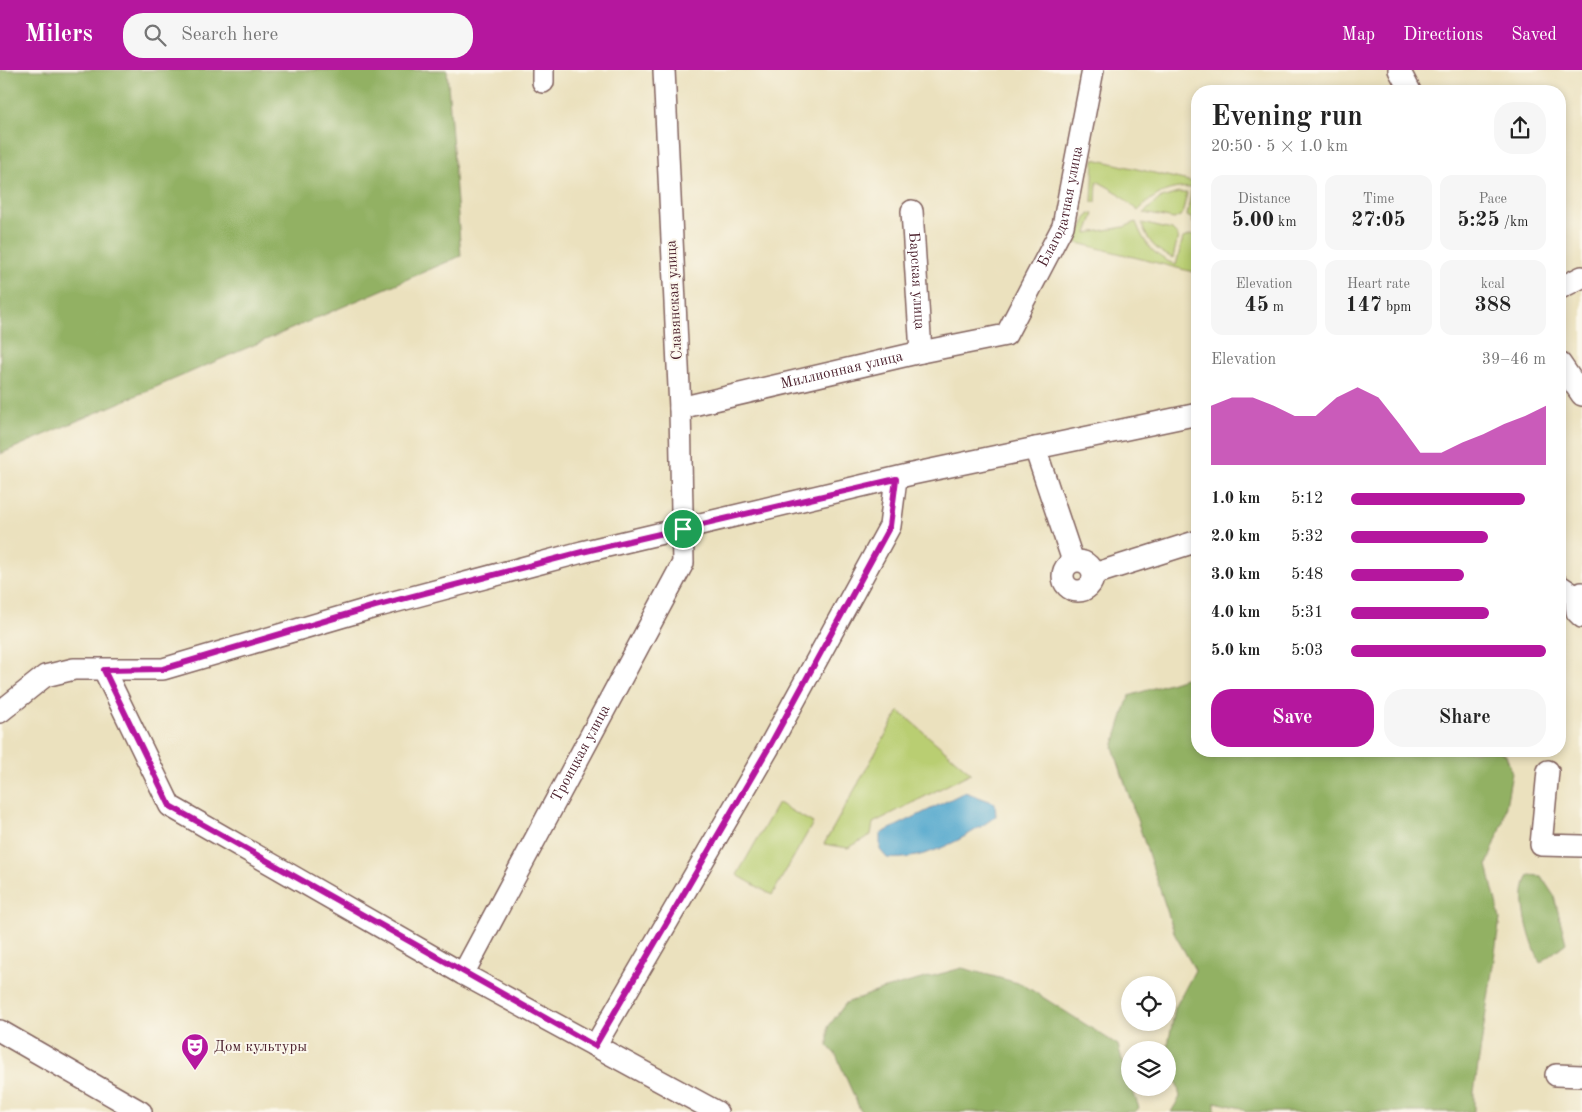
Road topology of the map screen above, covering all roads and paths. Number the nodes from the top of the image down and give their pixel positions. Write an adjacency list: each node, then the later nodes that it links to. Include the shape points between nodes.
1 (664, 70): 12 (street, Славянская улица)
2 (1093, 70): 8 (street, Благодатная улица, via 1063,226)
3 (1399, 70): 4 (street)
4 (1407, 85)
5 (912, 211): 9 (street, Барская улица)
6 (1582, 277): 7 (street)
7 (1566, 285)
8 (1006, 335): 9 (street, Миллионная улица)
9 (921, 352): 12 (street, Миллионная улица)
10 (1566, 372): 11 (street)
11 (1582, 395)
12 (680, 408): 16 (street, Славянская улица)
13 (1191, 415): 14 (street)
14 (1035, 448): 15 (street); 18 (street)
15 (904, 477): 16 (street); 28 (street, via 890,526 768,749)
16 (683, 529): 22 (street, via 375,606 163,669); 26 (street, Троицкая улица, via 683,563)
17 (1191, 542): 19 (street)
18 (1073, 561): 19 (street, via 1085,562); 19 (street, via 1063,571 1063,581 1070,589 1088,588)
19 (1094, 574)
20 (1566, 591): 21 (street)
21 (1581, 603)
22 (104, 670): 23 (street, via 74,669 45,676); 26 (street, via 170,806)
23 (0, 712)
24 (1548, 771): 25 (street, via 1541,845)
25 (1582, 846)
26 (463, 974): 28 (street)
27 (0, 1031): 31 (street)
28 (595, 1046): 32 (street)
29 (1556, 1075): 30 (street)
30 (1582, 1076)
31 (140, 1112)
32 (717, 1112)

